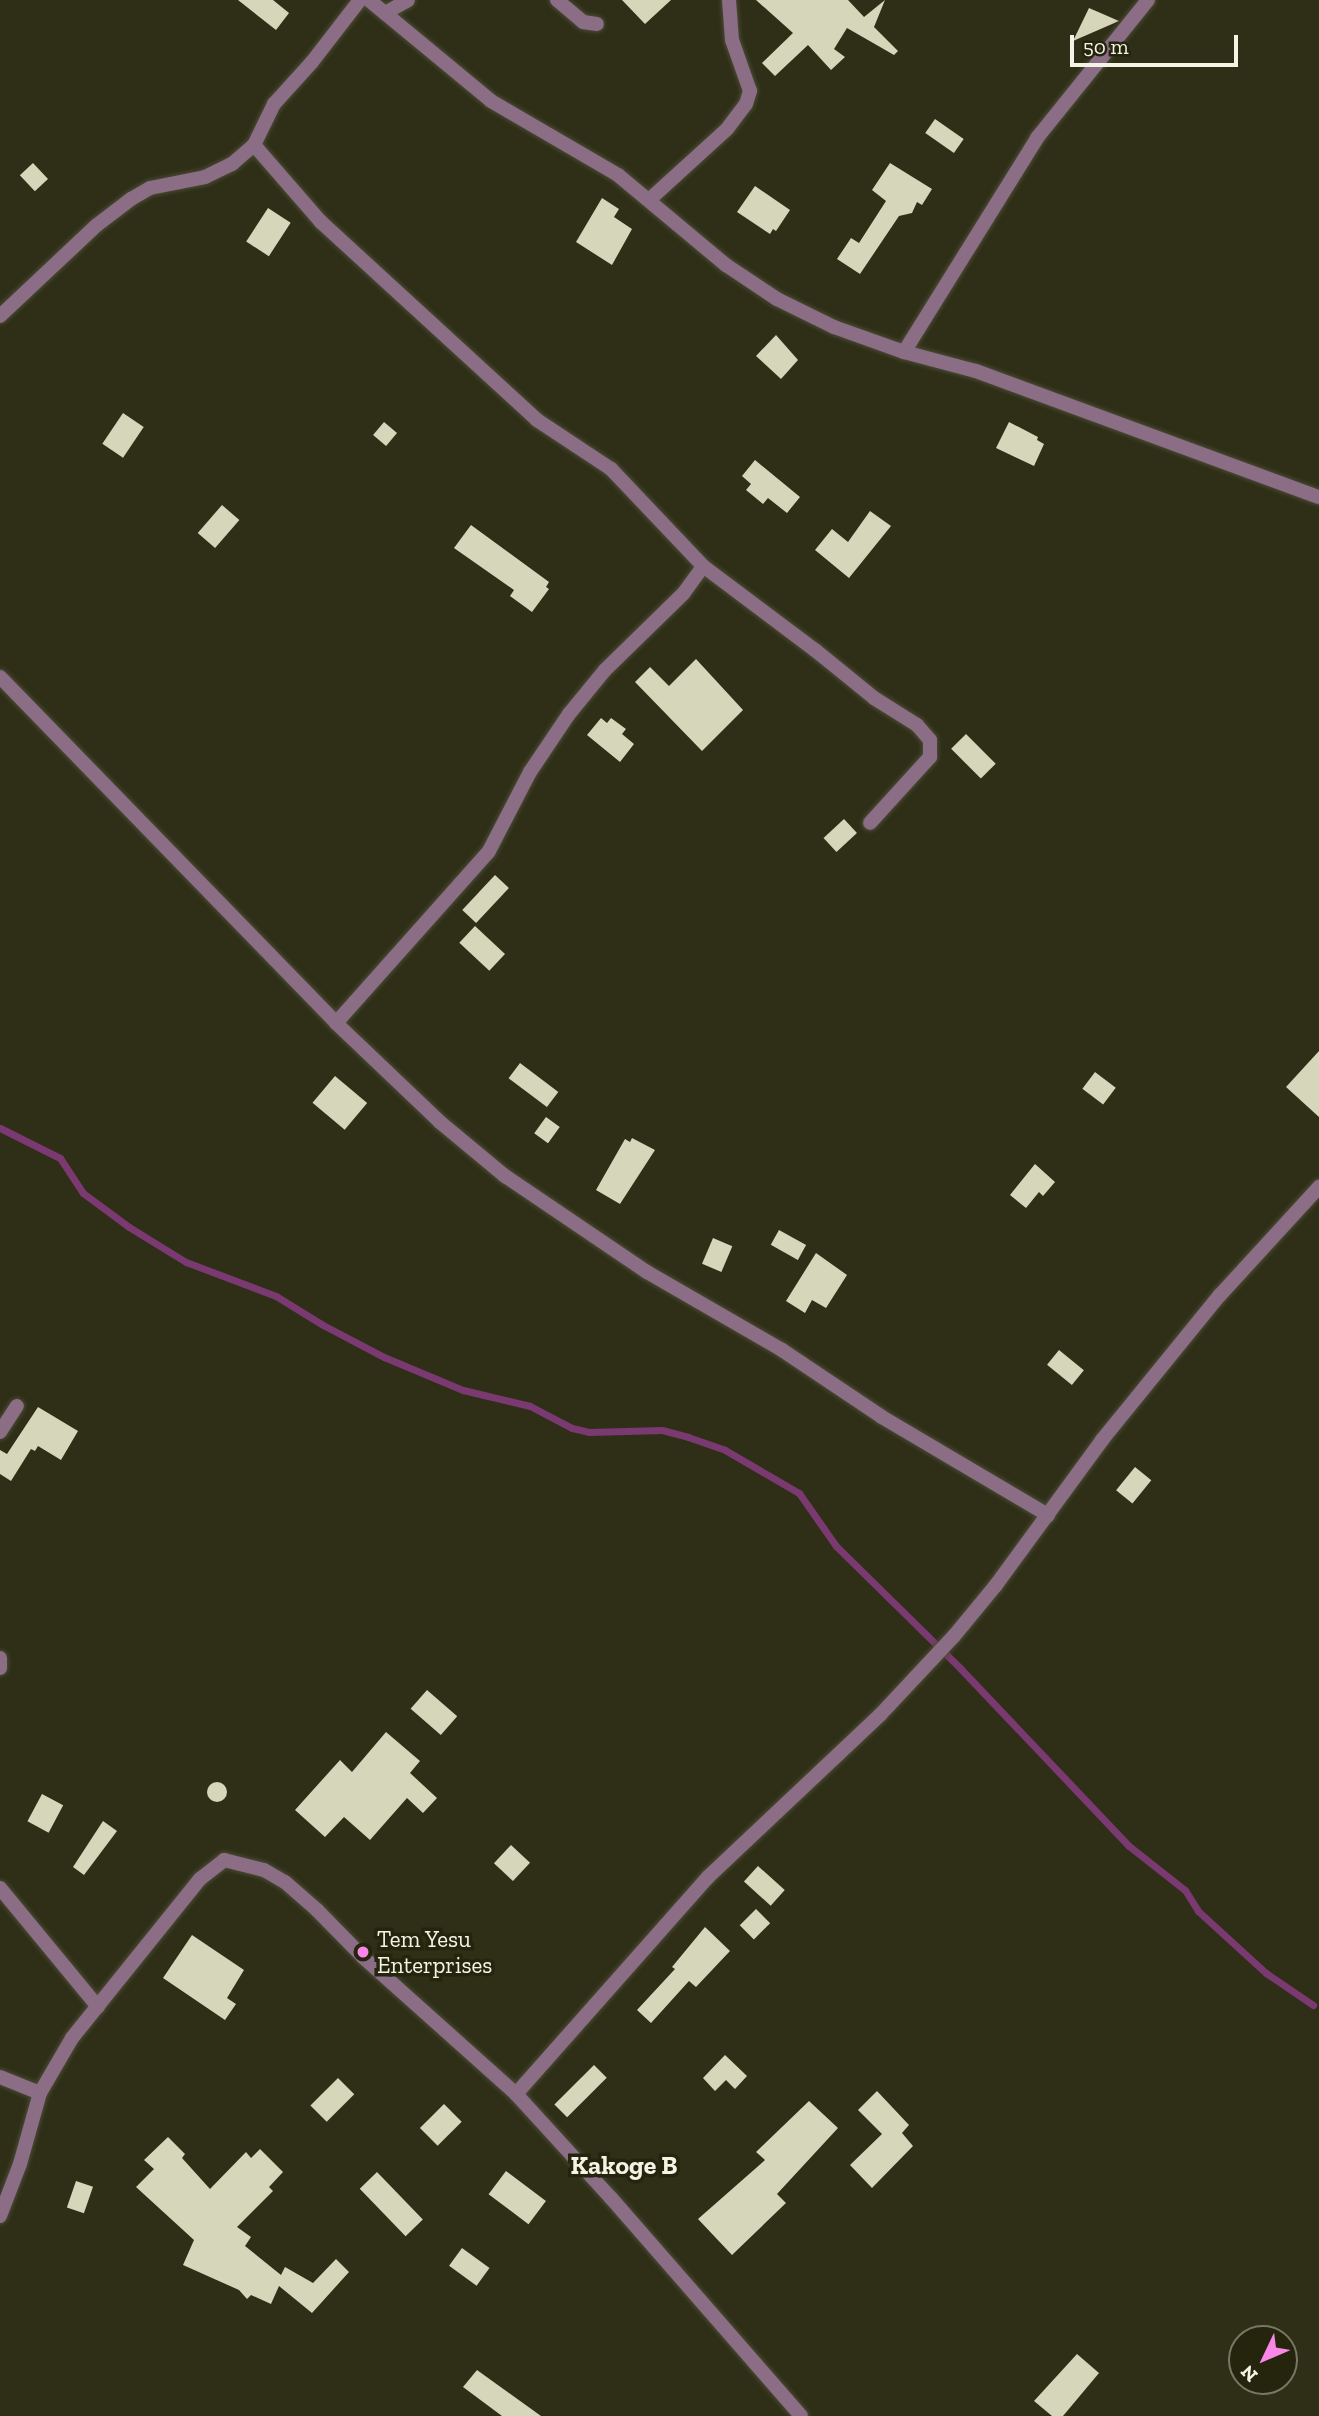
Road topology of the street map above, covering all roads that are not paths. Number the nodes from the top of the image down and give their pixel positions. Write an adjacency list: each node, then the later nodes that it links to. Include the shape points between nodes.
1 (360, 0): 9 (street, via 274,104)
2 (369, 0): 7 (street)
3 (408, 0): 7 (street)
4 (557, 0): 8 (street, via 583,22)
5 (729, 0): 10 (street, via 732,40 750,91 746,104 727,129)
6 (1148, 0): 12 (street, via 1037,138)
7 (386, 13): 10 (street, via 491,101 584,153)
8 (597, 24)
9 (254, 145): 11 (street, via 232,164 205,177 150,188 131,199); 14 (street, via 321,222 537,420 611,468)
10 (649, 200): 12 (street, via 726,265 777,299 834,327)
11 (0, 316)
12 (904, 352): 13 (street, via 976,371)
13 (1319, 497)
14 (703, 566): 16 (street, via 874,698 918,725 930,740 930,757 921,770); 17 (street, via 683,594 605,670 569,714 530,772 489,851)
15 (0, 677): 17 (street)
16 (870, 823)
17 (336, 1023): 21 (street, via 440,1122 505,1176 646,1272 782,1350 882,1417)
18 (1319, 1187): 21 (street, via 1220,1295 1102,1440)
19 (17, 1406): 20 (street)
20 (0, 1432)
21 (1048, 1515): 28 (street, via 932,1660 708,1877)
22 (0, 1658): 23 (street)
23 (0, 1668)
24 (0, 1888): 25 (street)
25 (98, 2007): 27 (street, via 72,2038); 28 (street, via 200,1879 224,1860 242,1863 285,1882)
26 (0, 2077): 27 (street)
27 (40, 2093): 29 (street)
28 (516, 2094): 30 (street)
29 (0, 2216)
30 (801, 2416)

